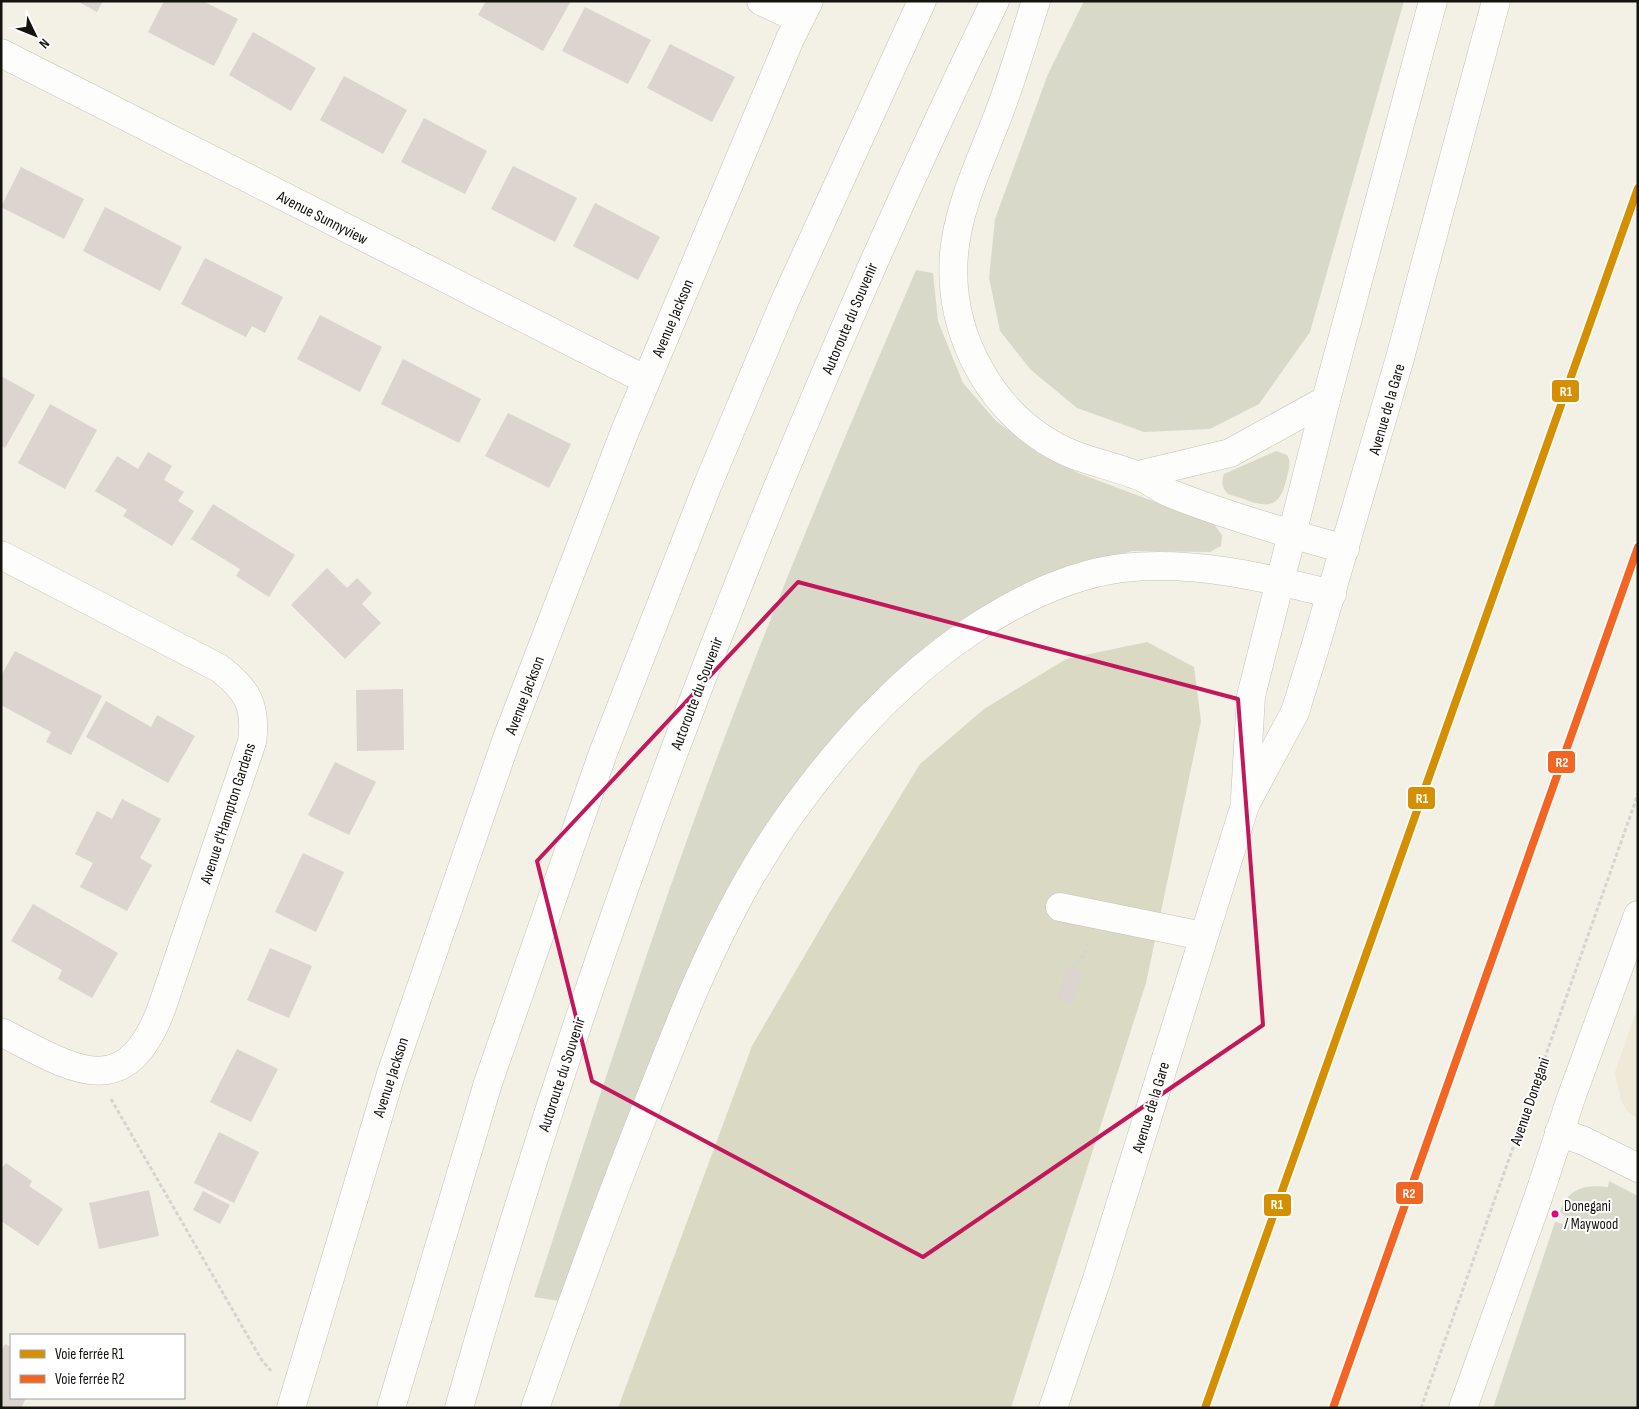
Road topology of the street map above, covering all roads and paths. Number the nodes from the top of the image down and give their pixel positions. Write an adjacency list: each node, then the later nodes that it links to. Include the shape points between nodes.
1 (761, 1): 7 (main road)
2 (922, 1): 28 (main road, via 784,303 705,492 603,753 488,1084)
3 (995, 1): 29 (main road, Autoroute du Souvenir, via 859,293 699,683 581,1012 520,1203)
4 (1036, 1): 11 (main road, via 961,218 953,268 958,314 982,376 1000,401 1021,421 1067,452)
5 (1434, 1): 10 (main road, Avenue de la Gare)
6 (1496, 1): 13 (main road, Avenue de la Gare)
7 (804, 10): 9 (main road, Avenue Jackson)
8 (1, 53): 9 (main road, Avenue Sunnyview)
9 (646, 380): 27 (main road, Avenue Jackson, via 506,741 429,961 382,1102)
10 (1326, 400): 11 (main road, via 1230,453); 12 (main road, Avenue de la Gare)
11 (1138, 475): 12 (main road, via 1169,493)
12 (1293, 535): 13 (main road); 15 (main road, Avenue de la Gare)
13 (1345, 549): 16 (main road, Avenue de la Gare)
14 (1, 555): 22 (main road, Avenue d'Hampton Gardens, via 219,668 244,691 252,705 255,724 252,742 162,1007 143,1046 132,1059 119,1067 102,1072 84,1071 67,1066)
15 (1282, 581): 16 (main road); 18 (main road, Avenue de la Gare, via 1251,696); 30 (main road, via 1213,570 1150,566 1113,570 1059,584 1020,602 956,641 898,691 841,751 767,849 710,955 612,1193)
16 (1332, 594): 18 (main road, Avenue de la Gare, via 1295,712)
17 (1638, 794): 32 (path, Avenue Donegani)
18 (1245, 806): 21 (main road, Avenue de la Gare)
19 (1060, 907): 21 (main road)
20 (1638, 915): 24 (main road)
21 (1203, 936): 31 (main road, Avenue de la Gare, via 1097,1280)
22 (1, 1032)
23 (108, 1094): 26 (path, via 261,1359)
24 (1559, 1132): 25 (main road); 33 (main road)
25 (1638, 1168)
26 (275, 1374)
27 (291, 1408)
28 (391, 1408)
29 (460, 1408)
30 (535, 1408)
31 (1053, 1408)
32 (1421, 1408)
33 (1463, 1408)

